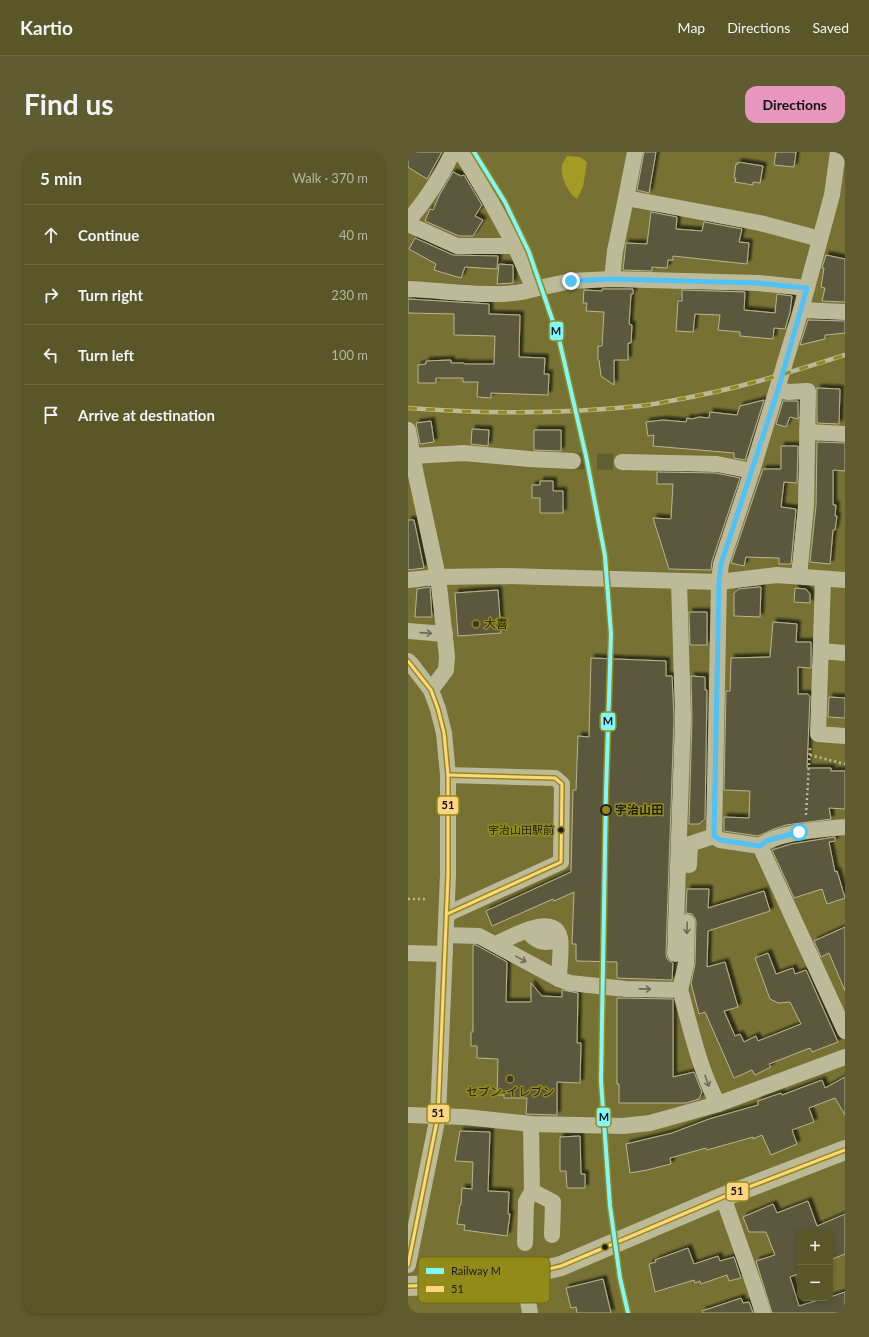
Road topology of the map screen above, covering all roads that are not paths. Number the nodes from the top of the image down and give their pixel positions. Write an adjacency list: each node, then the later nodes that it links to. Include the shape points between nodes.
1 (453, 152): 7 (street, via 442,174)
2 (461, 152): 9 (street)
3 (635, 152): 6 (street)
4 (838, 152): 5 (street)
5 (838, 196): 8 (street)
6 (626, 198): 8 (street, via 760,223); 10 (street)
7 (408, 222): 9 (street, via 457,246)
8 (820, 239): 11 (street)
9 (515, 246): 13 (street)
10 (612, 279): 11 (street, via 758,283); 13 (street, via 571,281)
11 (807, 288): 14 (street)
12 (408, 289): 13 (street, via 494,294 521,293)
13 (534, 289)
14 (801, 310): 15 (street); 16 (street)
15 (845, 312)
16 (778, 390): 18 (street, via 808,392); 23 (street)
17 (408, 430): 20 (street)
18 (807, 432): 19 (street); 25 (street, via 806,506)
19 (845, 434)
20 (412, 456): 21 (street, via 464,454); 24 (street)
21 (573, 461)
22 (622, 462): 23 (street, via 717,464)
23 (752, 471): 31 (street, via 721,564)
24 (412, 476): 26 (street)
25 (799, 576): 27 (street); 31 (street, via 778,575)
26 (438, 577): 28 (street); 30 (street, via 506,576); 33 (street)
27 (823, 579): 29 (street); 34 (street)
28 (408, 580)
29 (845, 580)
30 (680, 581): 31 (street); 48 (street, via 683,725)
31 (719, 582): 41 (street)
32 (408, 631): 33 (street, one-way to 33)
33 (444, 634): 37 (street, via 446,670)
34 (821, 651): 35 (street); 38 (street, via 818,734)
35 (845, 653)
36 (408, 661): 37 (street)
37 (431, 690): 39 (street, via 444,734)
38 (845, 736)
39 (448, 775): 43 (street); 43 (street, via 555,778 562,784 561,862)
40 (845, 827): 42 (street, via 805,832 766,841)
41 (714, 836): 42 (street, via 720,840); 50 (street, one-way to 50, via 690,844 686,964)
42 (760, 846): 51 (street)
43 (447, 914): 44 (street)
44 (446, 935): 45 (street, via 479,936); 47 (street)
45 (496, 944): 49 (street, one-way to 49); 49 (street, via 530,929 553,927 558,931 560,939)
46 (408, 953): 47 (street)
47 (445, 954): 55 (street)
48 (675, 954)
49 (559, 979): 50 (street, one-way to 50, via 570,983 626,989)
50 (680, 990): 53 (street, one-way to 53, via 697,1053 708,1086)
51 (845, 1031)
52 (845, 1057): 53 (street)
53 (718, 1104): 56 (street, via 650,1123 623,1126)
54 (408, 1115): 55 (street)
55 (438, 1116): 56 (street); 62 (street)
56 (531, 1124): 58 (street)
57 (845, 1150): 59 (main road)
58 (532, 1191): 60 (street, via 553,1202); 61 (street, via 526,1202)
59 (723, 1197): 63 (main road); 68 (street)
60 (552, 1235)
61 (525, 1243)
62 (408, 1264)
63 (550, 1269)
64 (408, 1286): 65 (main road)
65 (418, 1286)
66 (528, 1303): 67 (street)
67 (530, 1313)
68 (763, 1313)

